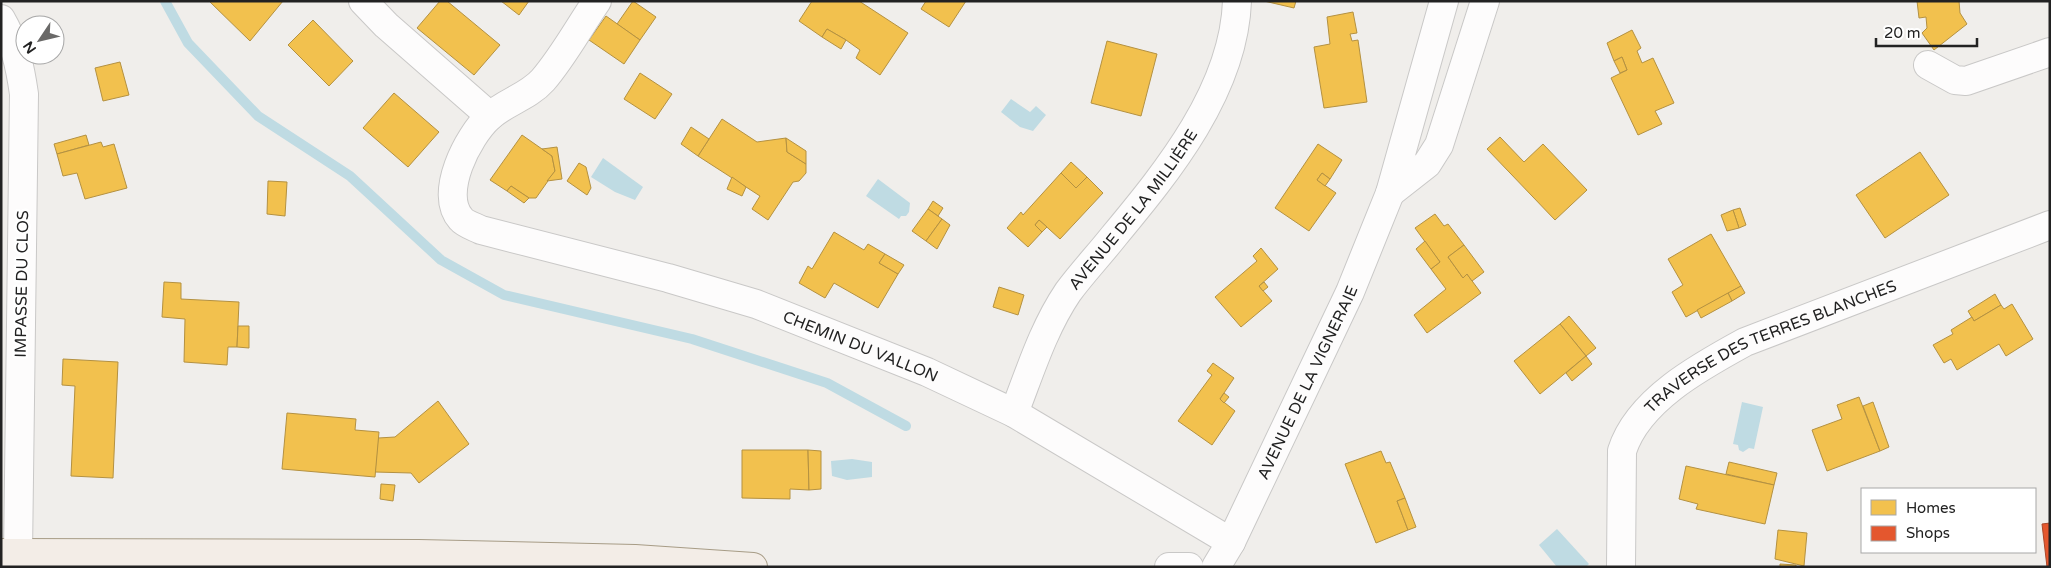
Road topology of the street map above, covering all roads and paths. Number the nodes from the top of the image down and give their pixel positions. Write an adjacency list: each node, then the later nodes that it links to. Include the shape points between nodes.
1 (364, 1): 9 (street, via 386,25)
2 (596, 1): 9 (street, via 544,80 533,91)
3 (1237, 1): 12 (street, AVENUE DE LA MILLIÈRE, via 1229,55 1186,141 1068,292 1041,342)
4 (1444, 1): 10 (street, AVENUE DE LA VIGNERAIE)
5 (1484, 1): 10 (street, AVENUE DE LA VIGNERAIE, via 1439,145 1427,164)
6 (1, 19): 14 (street, IMPASSE DU CLOS, via 19,61 24,94)
7 (2050, 52): 8 (street, via 1966,81 1956,80)
8 (1928, 64)
9 (490, 116): 12 (street, CHEMIN DU VALLON, via 466,147 458,168 452,192 454,208 461,220 480,230 756,304 927,372)
10 (1390, 194): 13 (street, AVENUE DE LA VIGNERAIE, via 1350,292)
11 (2050, 225): 20 (street, TRAVERSE DES TERRES BLANCHES, via 1745,342 1698,369 1651,405 1636,420 1622,451)
12 (1014, 414): 13 (street, CHEMIN DU VALLON)
13 (1231, 542): 19 (street, AVENUE DE LA VIGNERAIE)
14 (10, 553): 15 (main road)
15 (189, 560): 16 (main road, via 412,554 635,559)
16 (753, 567)
17 (1168, 567): 18 (street)
18 (1188, 567)
19 (1216, 567)
20 (1622, 567)

